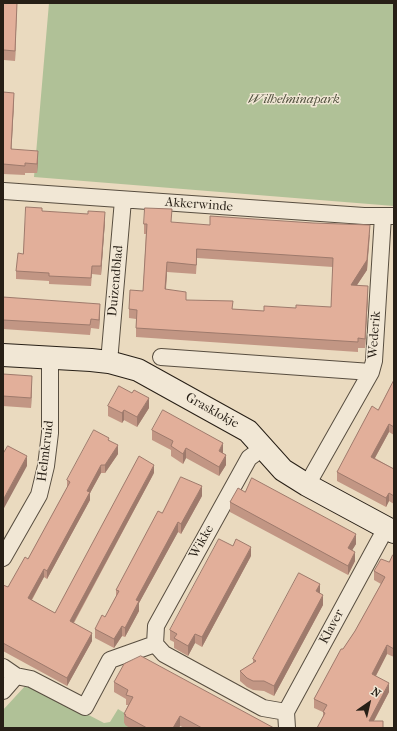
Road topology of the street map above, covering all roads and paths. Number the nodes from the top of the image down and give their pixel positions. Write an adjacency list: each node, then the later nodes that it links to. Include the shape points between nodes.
1 (4, 191): 2 (street, Akkerwinde)
2 (123, 200): 3 (street, Akkerwinde); 7 (street, Duizendblad)
3 (388, 216): 8 (street, Wederik)
4 (3, 355): 5 (street, Grasklokje)
5 (50, 358): 7 (street, Grasklokje); 12 (street, Helmkruid, via 50,432 46,466 39,495)
6 (161, 358): 8 (street)
7 (109, 362): 9 (street, Grasklokje, via 145,373 248,431)
8 (371, 372): 10 (street, Wederik)
9 (264, 447): 10 (street, Grasklokje, via 283,470); 13 (street, Wikke, via 249,458 216,516 156,626)
10 (307, 485): 11 (street, Grasklokje)
11 (390, 530): 16 (street, Klaver)
12 (3, 558)
13 (155, 644): 14 (street, via 110,660 85,707); 16 (street, via 164,654 263,708)
14 (10, 672): 15 (street)
15 (3, 691)
16 (286, 712): 17 (street)
17 (287, 728)

